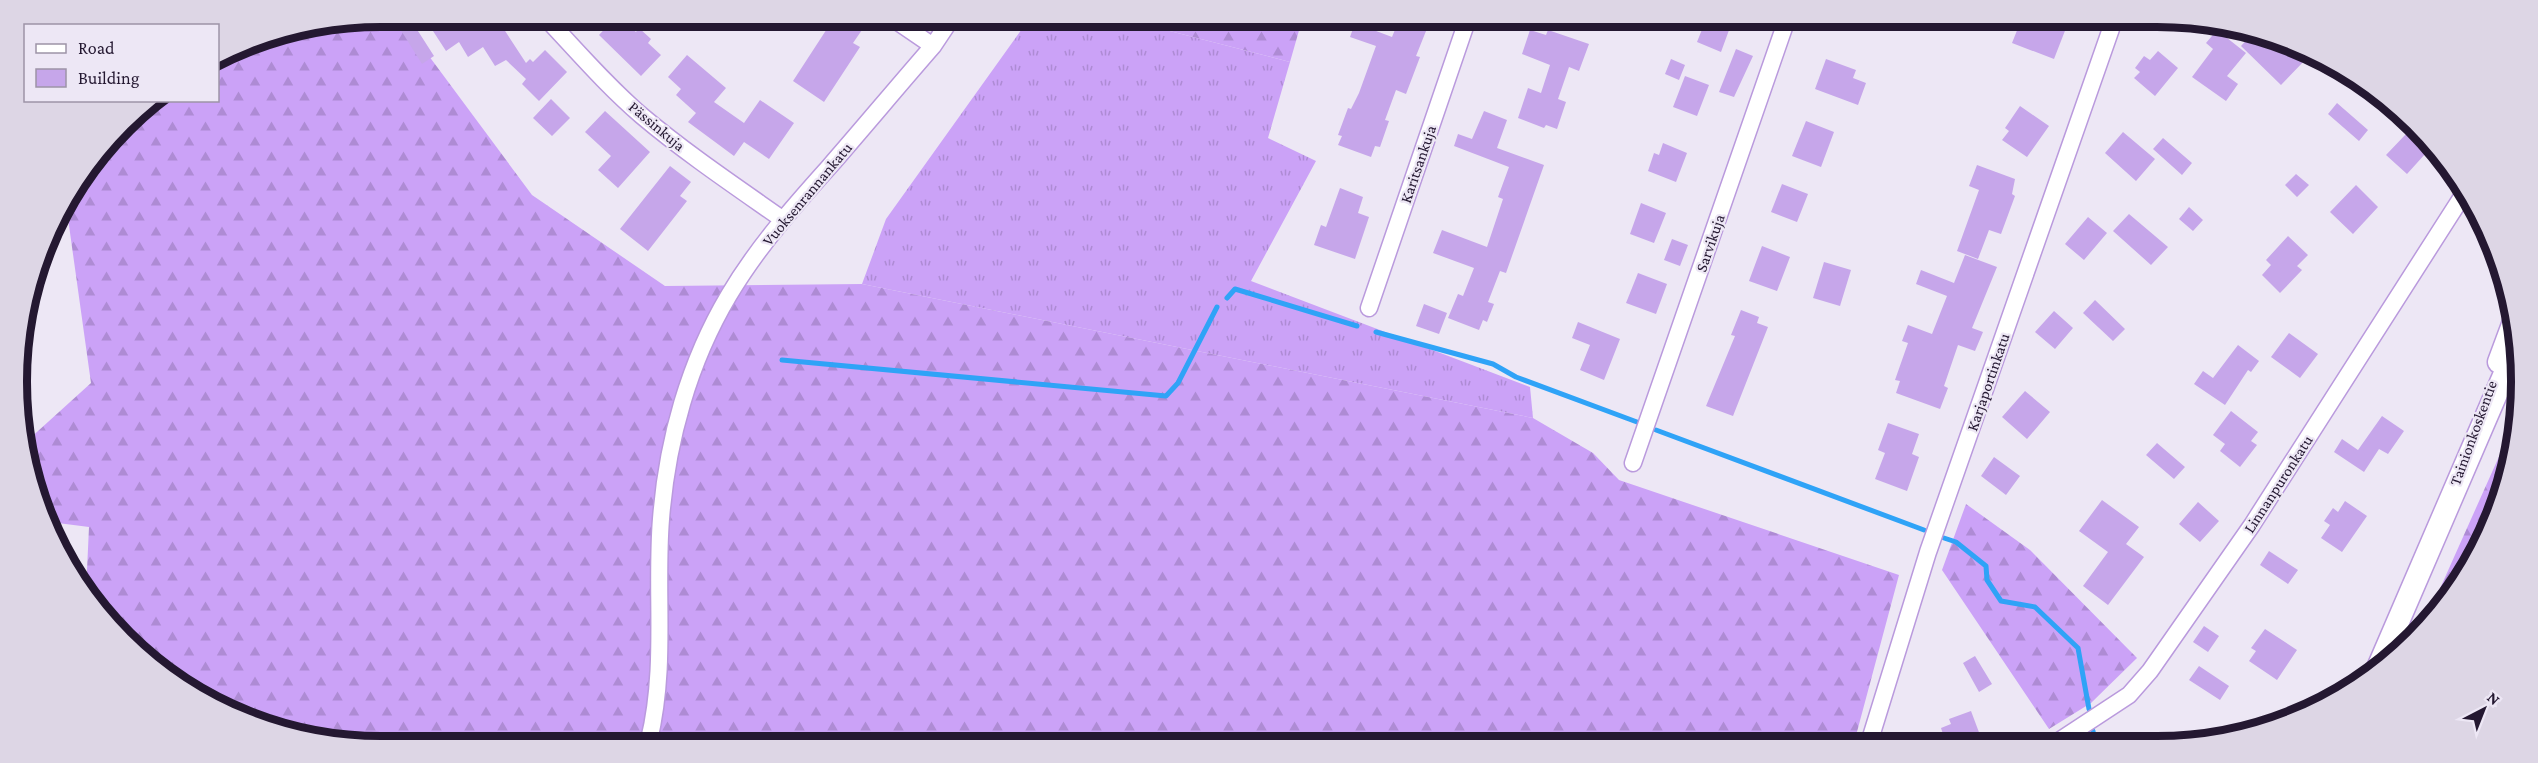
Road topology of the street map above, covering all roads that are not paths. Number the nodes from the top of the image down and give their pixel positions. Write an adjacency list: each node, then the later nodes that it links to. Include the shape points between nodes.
1 (554, 27): 9 (street, Pässinkuja, via 641,115)
2 (905, 27): 7 (street)
3 (946, 27): 7 (street, Vuoksenrannankatu)
4 (1465, 27): 10 (street, Karitsankuja)
5 (1784, 27): 13 (street, Sarvikuja)
6 (2112, 27): 17 (street, Karjaportinkatu, via 1928,552)
7 (933, 46): 9 (street, Vuoksenrannankatu)
8 (2461, 200): 18 (street, Linnanpuronkatu, via 2252,525 2150,671 2129,695)
9 (782, 219): 16 (street, Vuoksenrannankatu, via 729,295 697,360 676,421 661,519 661,651)
10 (1369, 308)
11 (2508, 338): 14 (main road, Tainionkoskentie)
12 (2510, 359): 14 (main road, Tainionkoskentie)
13 (1633, 464)
14 (2444, 513): 15 (main road, Tainionkoskentie)
15 (2385, 652)
16 (650, 736)
17 (1871, 736)
18 (2067, 736)

